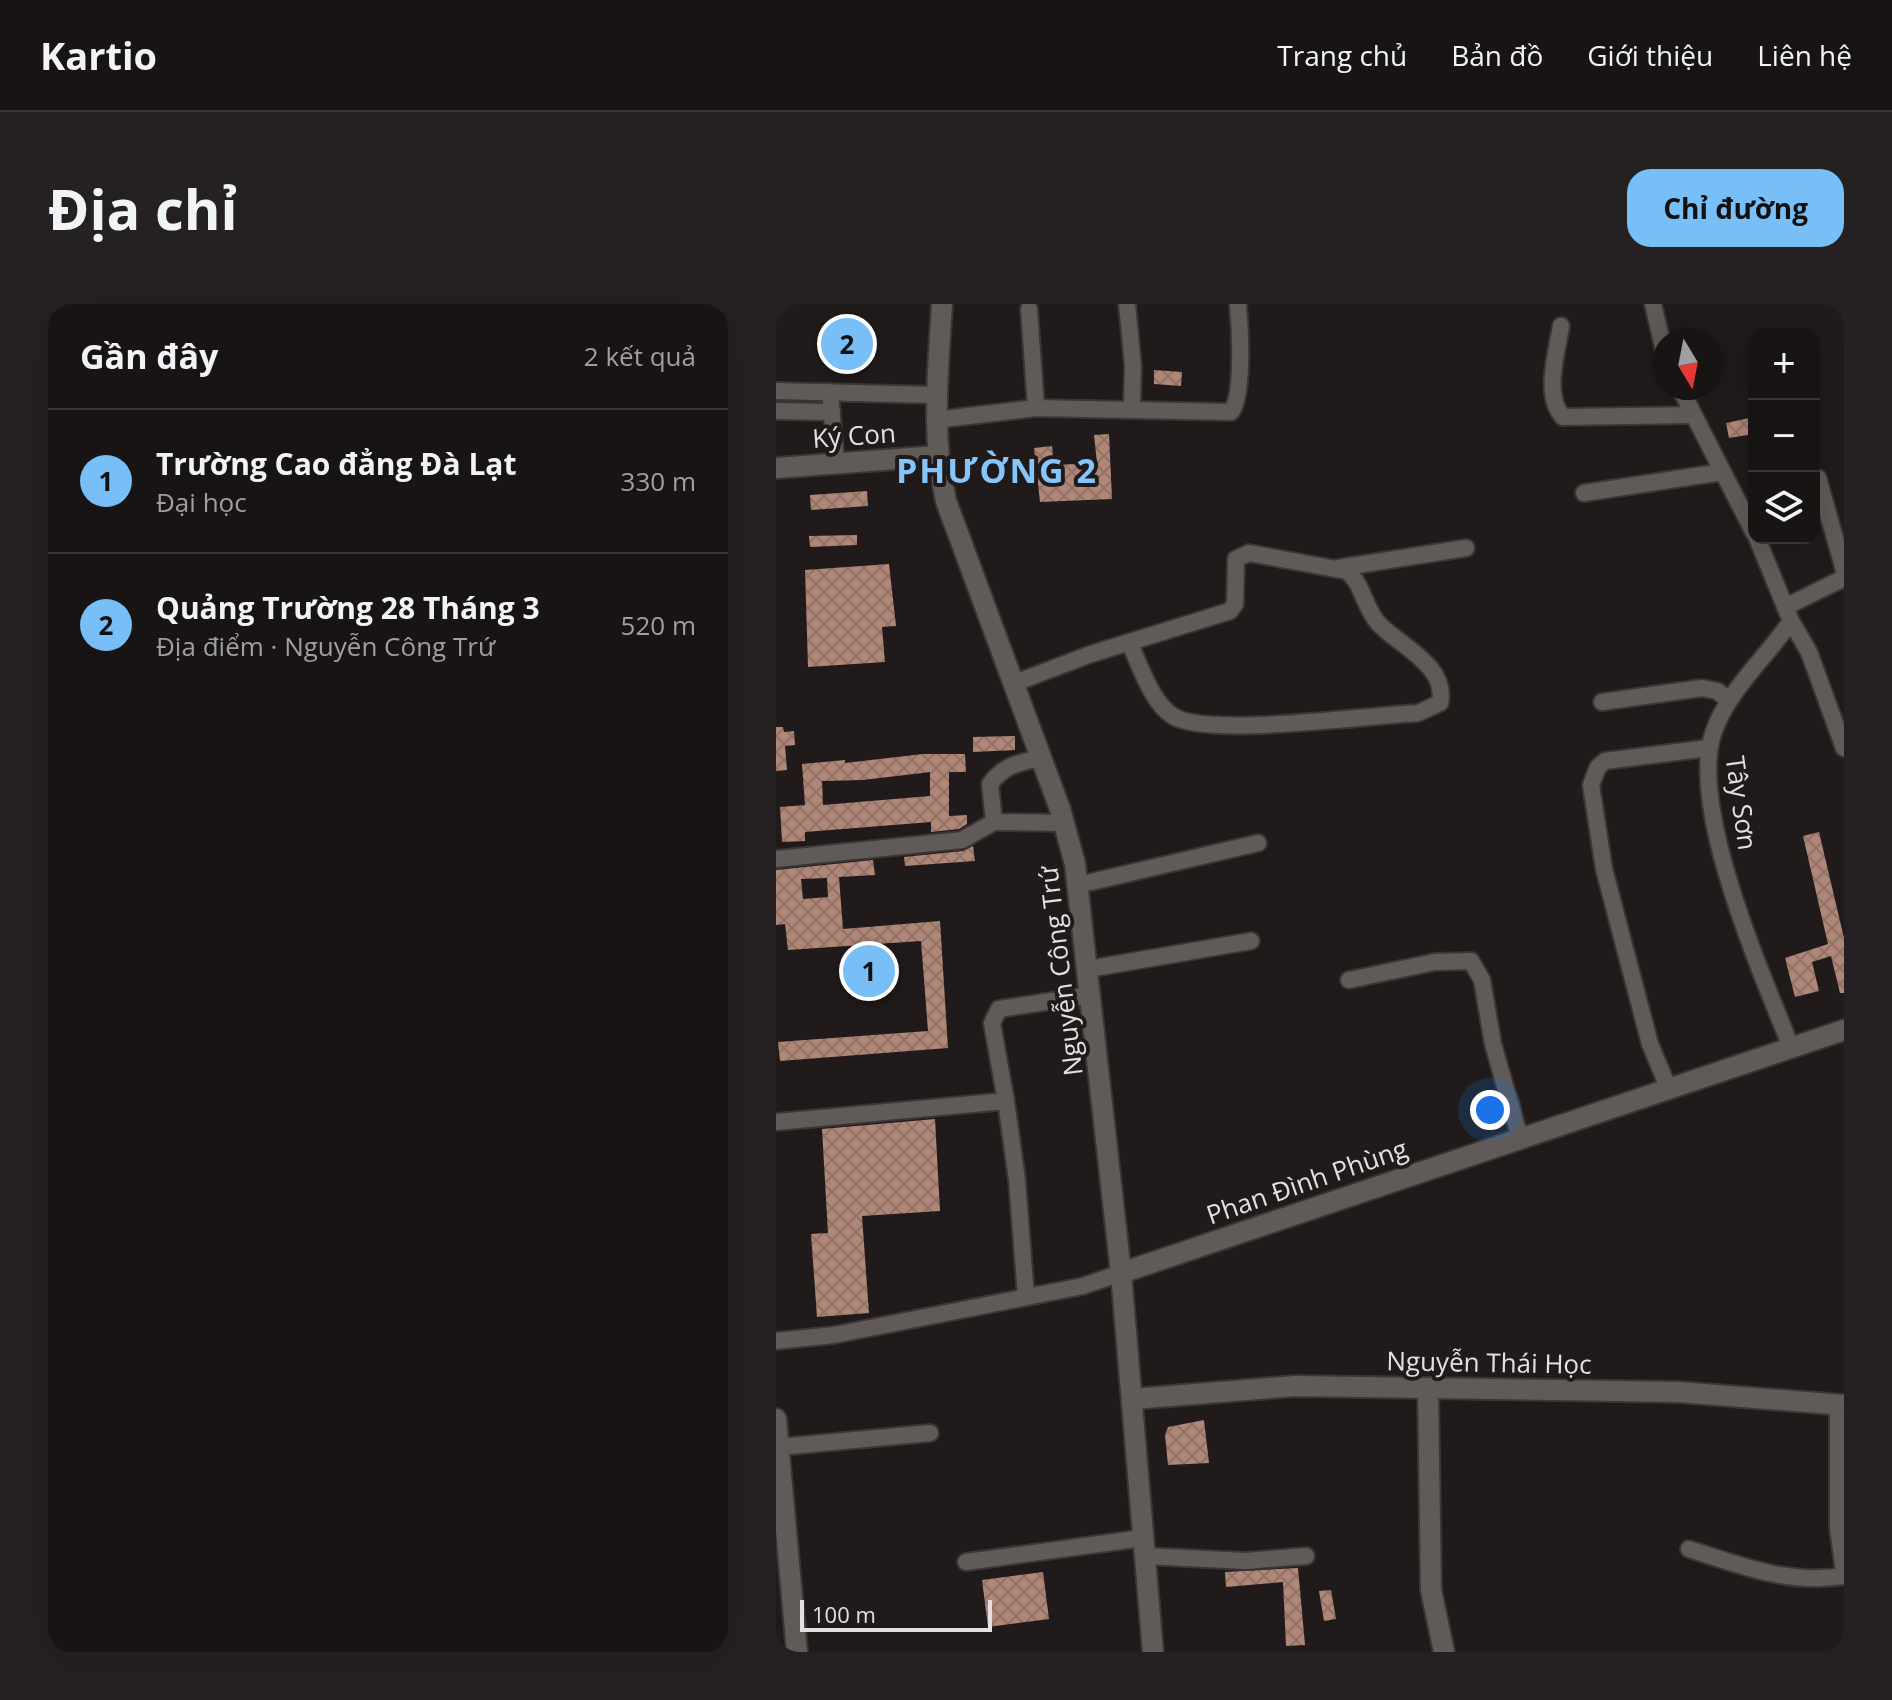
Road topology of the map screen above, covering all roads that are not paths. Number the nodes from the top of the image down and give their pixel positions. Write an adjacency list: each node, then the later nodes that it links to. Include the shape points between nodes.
1 (942, 304): 10 (street, Nguyễn Công Trứ)
2 (1127, 304): 13 (street)
3 (1238, 304): 13 (street, via 1239,376 1233,410)
4 (1653, 304): 7 (street)
5 (1029, 309): 12 (street)
6 (1561, 326): 16 (street, via 1553,386 1563,417)
7 (1659, 328)
8 (776, 391): 9 (street)
9 (830, 392): 10 (street); 15 (street)
10 (936, 395): 17 (street, Nguyễn Công Trứ)
11 (1686, 400): 16 (street)
12 (1036, 408): 13 (street); 17 (street)
13 (1132, 408)
14 (776, 411): 15 (street)
15 (832, 412): 19 (street)
16 (1693, 415): 21 (street)
17 (935, 420): 18 (street, Nguyễn Công Trứ)
18 (937, 456): 19 (street, Ký Con); 32 (street, Nguyễn Công Trứ, via 946,501)
19 (836, 464): 20 (street, Ký Con)
20 (776, 468)
21 (1722, 472): 23 (street); 24 (street)
22 (1820, 485): 28 (street)
23 (1584, 493)
24 (1748, 522)
25 (1758, 544): 30 (street)
26 (1466, 548): 27 (street)
27 (1338, 568): 31 (street, via 1243,553 1236,559 1235,604 1230,611); 31 (street, via 1355,578 1379,624 1433,672 1440,703 1418,713 1256,724 1188,722 1163,707)
28 (1844, 570)
29 (1844, 578): 30 (street)
30 (1788, 614): 33 (street, Tây Sơn); 35 (street)
31 (1129, 642): 32 (street)
32 (1012, 684): 38 (street, Nguyễn Công Trứ)
33 (1729, 700): 34 (street, via 1702,688); 36 (street, Tây Sơn)
34 (1602, 702)
35 (1840, 717): 37 (street)
36 (1709, 748): 49 (street, Tây Sơn, via 1709,791 1728,881); 50 (street, via 1605,761 1591,785 1610,895 1650,1044)
37 (1844, 748)
38 (1040, 758): 39 (street, via 1013,764 990,784); 40 (street, Nguyễn Công Trứ)
39 (994, 822): 40 (street); 42 (street, via 962,840)
40 (1065, 823): 43 (street, Nguyễn Công Trứ)
41 (1258, 843): 43 (street)
42 (776, 859)
43 (1078, 885): 45 (street, Nguyễn Công Trứ)
44 (1251, 941): 45 (street)
45 (1088, 969): 47 (street, Nguyễn Công Trứ)
46 (1349, 980): 53 (street, via 1435,962 1471,961 1482,980 1493,1044)
47 (1091, 995): 51 (street, via 999,1009 992,1023); 54 (street, Nguyễn Công Trứ)
48 (1844, 1030): 49 (street, Phan Đình Phùng)
49 (1791, 1047): 50 (street, Phan Đình Phùng)
50 (1668, 1087): 53 (street, Phan Đình Phùng)
51 (1006, 1101): 52 (street); 55 (street)
52 (776, 1122)
53 (1520, 1138): 54 (street, Phan Đình Phùng)
54 (1121, 1273): 55 (street, Phan Đình Phùng); 58 (street, Nguyễn Công Trứ)
55 (1026, 1297): 56 (street, Phan Đình Phùng, via 834,1335)
56 (776, 1341)
57 (1428, 1389): 58 (street, Nguyễn Thái Học, via 1295,1386); 59 (street, Nguyễn Thái Học, via 1678,1392); 70 (street, via 1431,1590)
58 (1133, 1399): 63 (street, Nguyễn Công Trứ)
59 (1841, 1405): 67 (street, via 1838,1528)
60 (776, 1419): 62 (street)
61 (930, 1433): 62 (street)
62 (779, 1447): 68 (street)
63 (1144, 1547): 65 (street, via 1246,1561); 66 (street); 69 (street, Nguyễn Công Trứ)
64 (1689, 1549): 67 (street, via 1783,1577 1814,1581)
65 (1306, 1556)
66 (966, 1562)
67 (1844, 1574)
68 (797, 1652)
69 (1153, 1652)
70 (1444, 1652)

